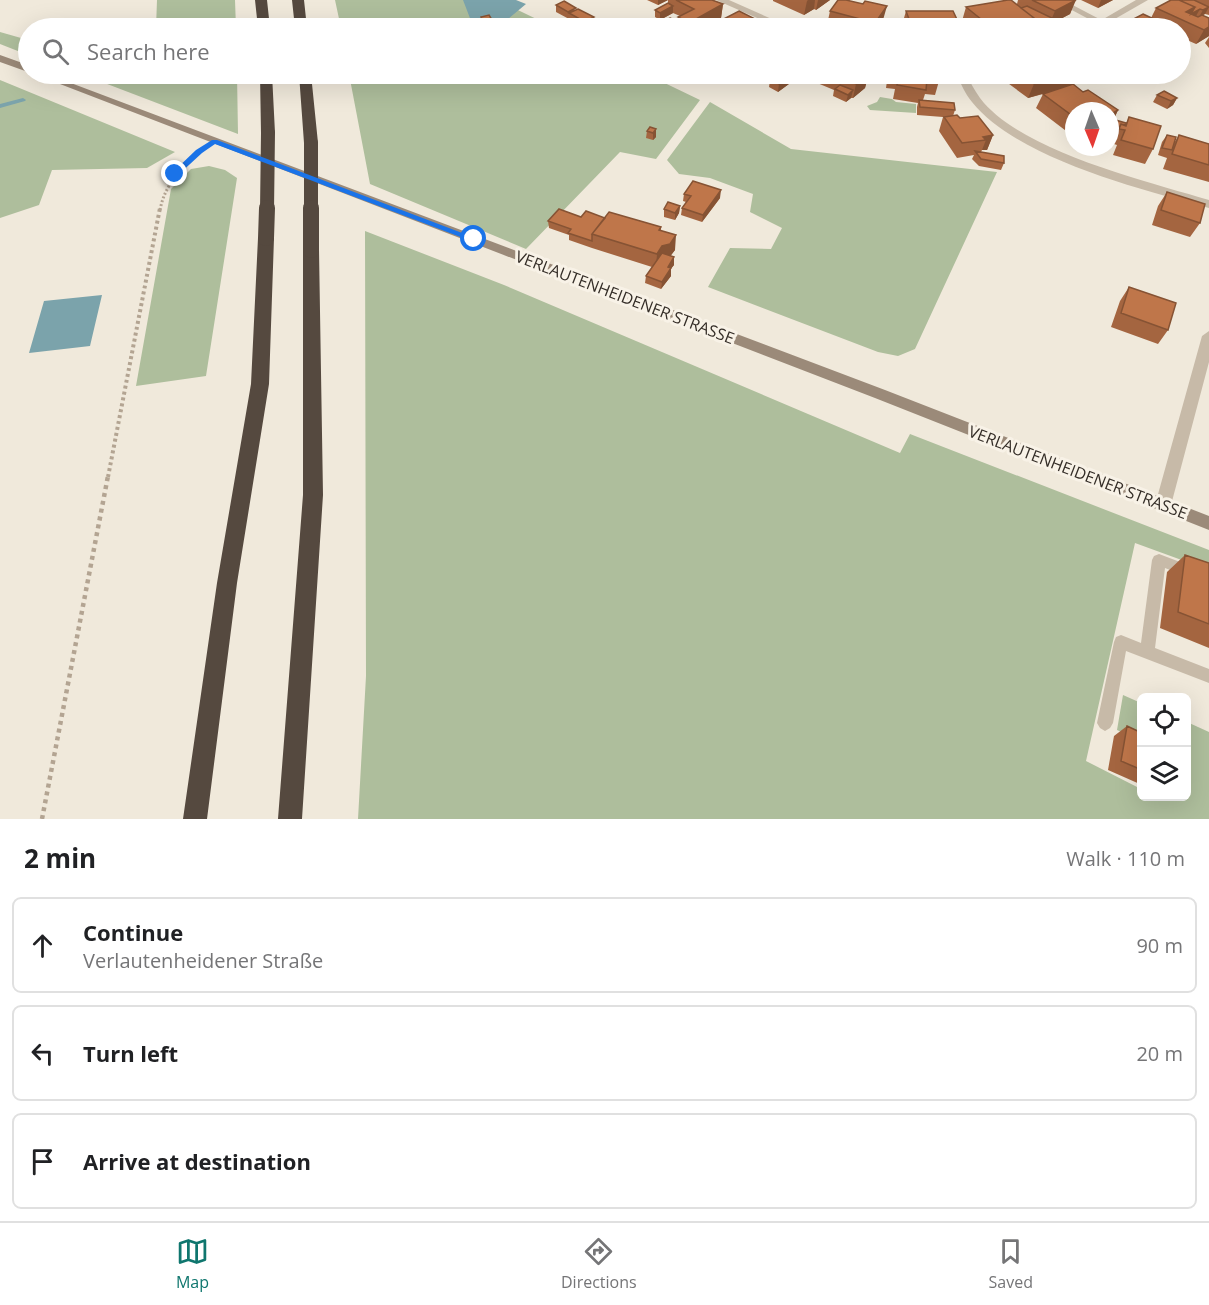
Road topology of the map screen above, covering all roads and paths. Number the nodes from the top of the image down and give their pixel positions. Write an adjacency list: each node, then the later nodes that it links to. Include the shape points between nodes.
1 (261, 0): 6 (highway)
2 (298, 0): 7 (highway)
3 (721, 0): 8 (street)
4 (1057, 0): 9 (lane)
5 (1143, 0): 10 (street)
6 (263, 18)
7 (300, 18)
8 (763, 18)
9 (1093, 18)
10 (1112, 18)
11 (0, 58): 12 (main road)
12 (18, 65)
13 (65, 84): 17 (main road, VERLAUTENHEIDENER STRASSE)
14 (266, 84): 27 (highway, bridge, via 260,384 227,583)
15 (306, 84): 28 (highway, bridge, via 312,143 313,495)
16 (965, 84): 18 (street, via 984,110 1058,155)
17 (214, 141): 20 (main road, VERLAUTENHEIDENER STRASSE); 26 (path, via 175,174 163,194)
18 (1209, 204)
19 (1209, 336): 20 (street)
20 (1163, 505): 21 (main road, VERLAUTENHEIDENER STRASSE)
21 (1209, 523)
22 (1209, 579): 23 (lane, via 1159,560)
23 (1147, 652): 24 (lane); 25 (lane, via 1121,642)
24 (1209, 676)
25 (1106, 723)
26 (42, 819)
27 (195, 819)
28 (290, 819)

